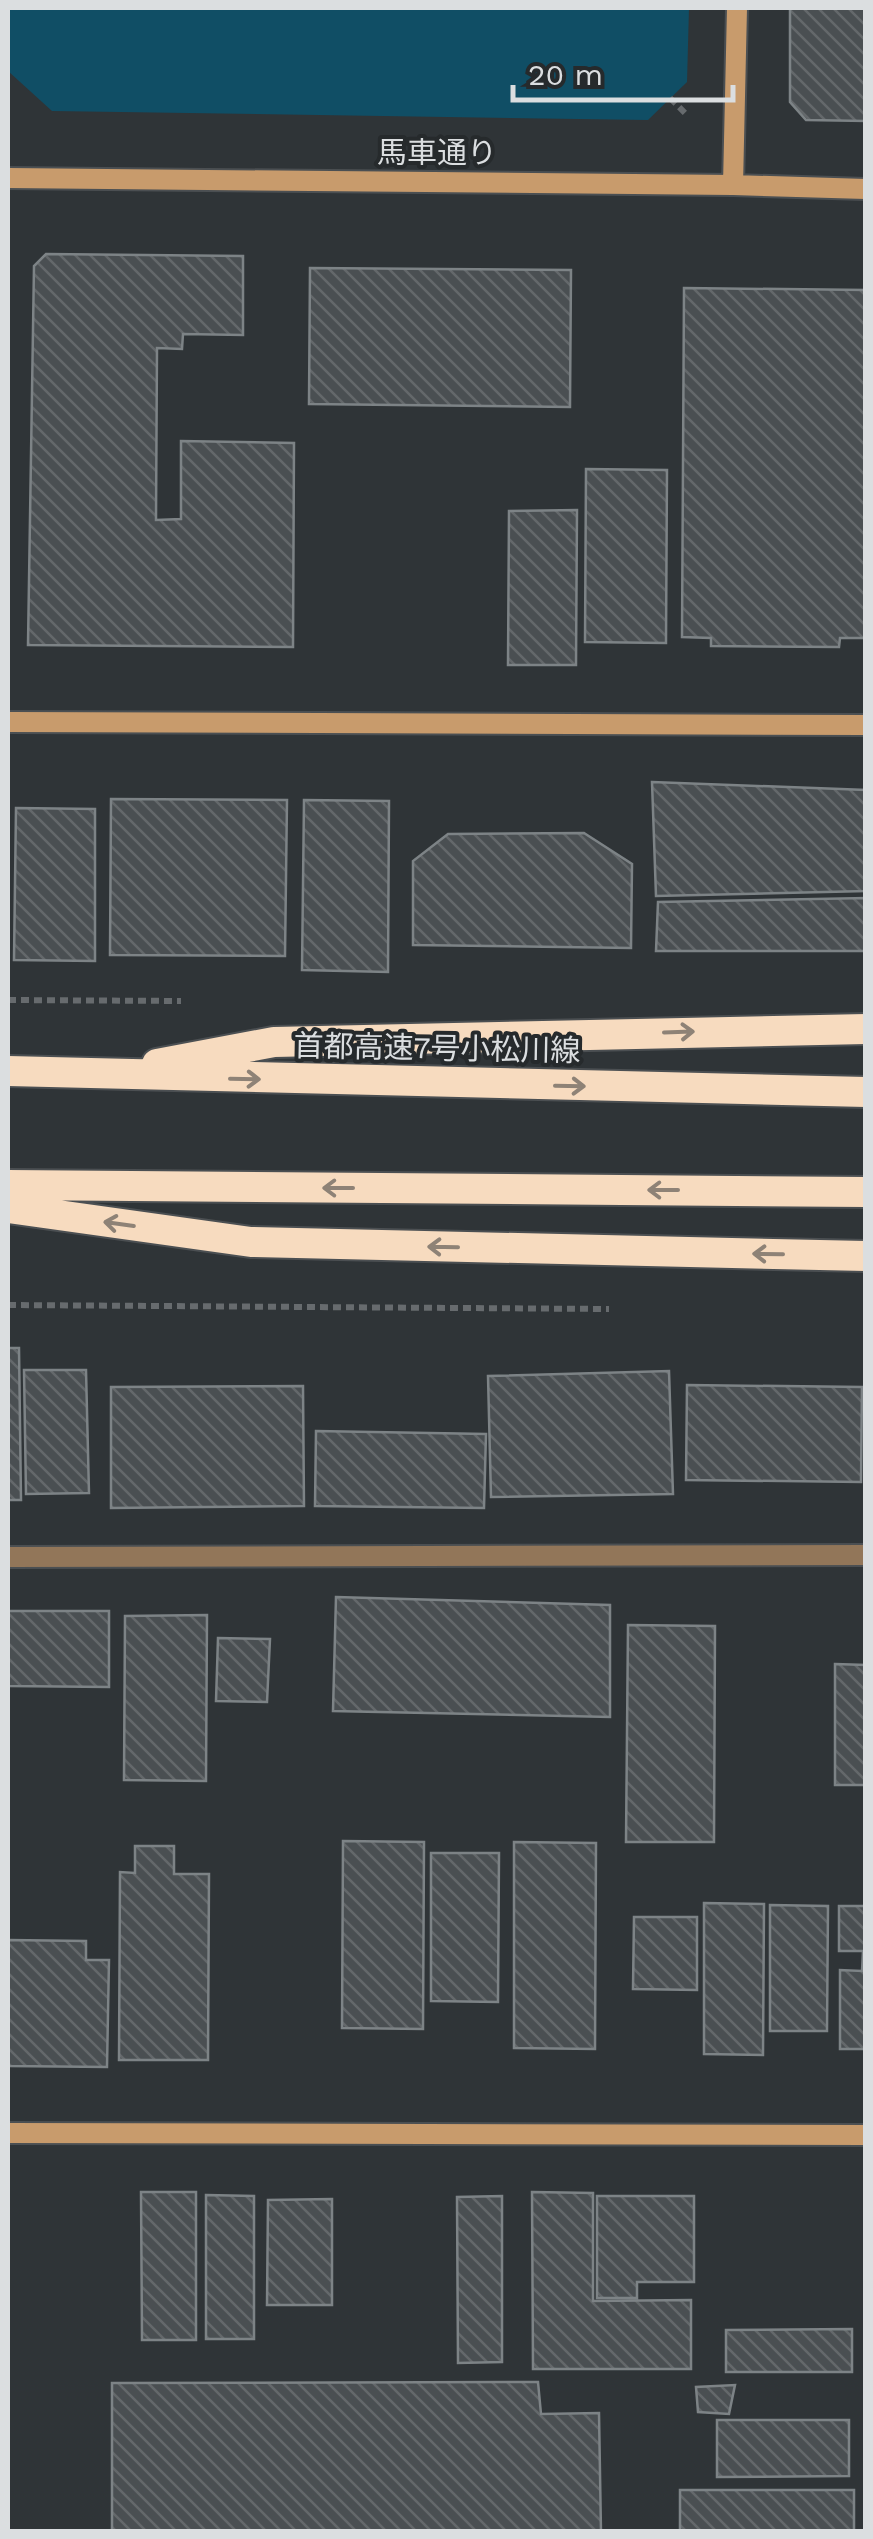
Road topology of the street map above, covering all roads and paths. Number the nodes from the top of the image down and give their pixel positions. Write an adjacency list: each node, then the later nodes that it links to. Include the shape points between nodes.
1 (736, 8): 5 (street)
2 (670, 98): 3 (path)
3 (689, 118)
4 (8, 178): 5 (street, 馬車通り)
5 (734, 184): 6 (street, 馬車通り)
6 (866, 189)
7 (8, 722): 8 (street)
8 (866, 725)
9 (866, 1029): 11 (highway, one-way to 9, via 274,1042)
10 (8, 1072): 11 (highway, 首都高速7号小松川線)
11 (94, 1075): 12 (highway, 首都高速7号小松川線, one-way to 12)
12 (866, 1092)
13 (8, 1185): 14 (highway, one-way to 13)
14 (866, 1192)
15 (8, 1208): 16 (highway, one-way to 15, via 251,1242)
16 (866, 1256)
17 (8, 1305): 18 (path)
18 (626, 1310)
19 (866, 1555): 20 (street)
20 (8, 1556)
21 (8, 2133): 22 (street)
22 (866, 2136)

